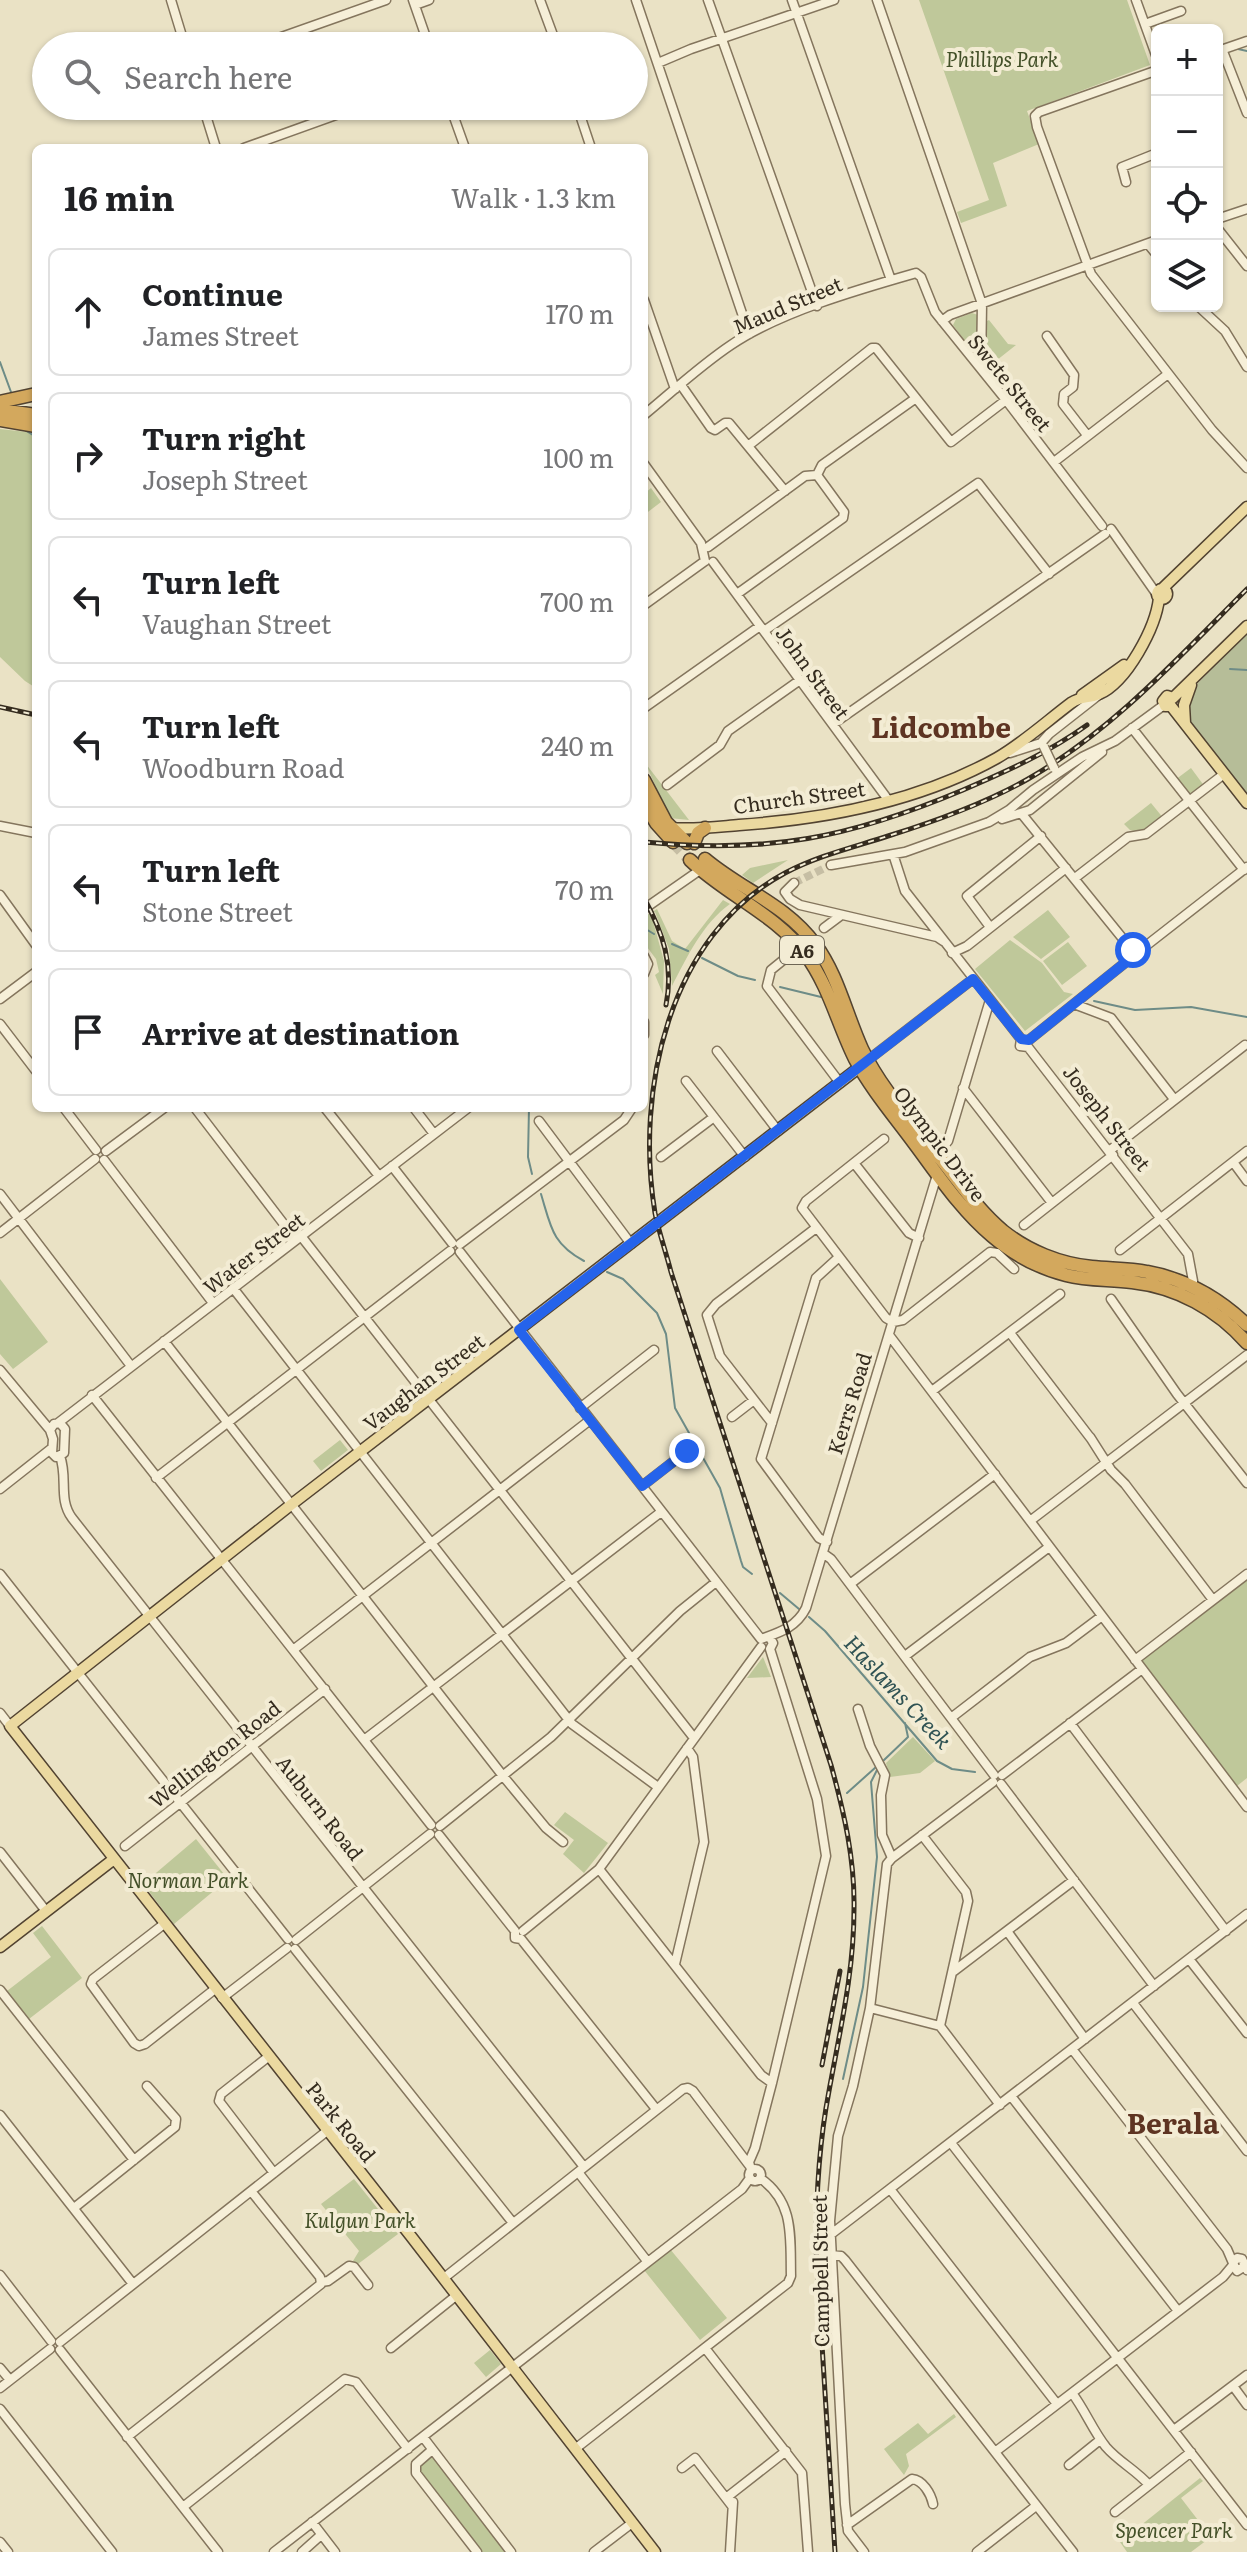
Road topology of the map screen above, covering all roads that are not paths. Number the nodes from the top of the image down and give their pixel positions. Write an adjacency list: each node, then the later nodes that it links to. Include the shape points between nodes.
1 (171, 0): 15 (street)
2 (386, 0): 16 (street)
3 (429, 0): 11 (street)
4 (540, 0): 18 (street)
5 (636, 0): 19 (street)
6 (708, 0): 21 (street)
7 (792, 0): 13 (street)
8 (834, 0): 13 (street)
9 (877, 0): 47 (street)
10 (1136, 0): 14 (street)
11 (414, 3): 17 (street)
12 (1181, 11): 14 (street)
13 (797, 13): 21 (street); 46 (street)
14 (1145, 24): 22 (street)
15 (181, 32)
16 (296, 32)
17 (424, 32)
18 (552, 32)
19 (647, 32)
20 (648, 34): 26 (street)
21 (722, 38): 26 (street); 48 (street)
22 (1151, 41)
23 (1247, 41): 24 (street)
24 (1223, 49)
25 (1223, 57): 28 (street)
26 (658, 63): 52 (street)
27 (1151, 73): 43 (street, via 1035,116)
28 (1247, 113)
29 (208, 120): 33 (street)
30 (322, 120): 34 (street)
31 (455, 120): 35 (street)
32 (582, 120): 36 (street)
33 (216, 144)
34 (255, 144)
35 (464, 144)
36 (590, 144)
37 (1151, 155): 38 (street, via 1122,167)
38 (1126, 182)
39 (1247, 209): 40 (street)
40 (1223, 217)
41 (1223, 236): 44 (street)
42 (1151, 243): 43 (street)
43 (1087, 265): 47 (street); 56 (street)
44 (1247, 266)
45 (916, 273): 46 (street, Maud Street); 51 (street, Swete Street)
46 (891, 280): 48 (street, Maud Street)
47 (982, 304): 51 (street); 55 (street)
48 (817, 306): 52 (street, Maud Street)
49 (648, 310): 57 (street)
50 (1204, 312): 54 (street, via 1225,331)
51 (942, 321): 55 (street, Swete Street)
52 (749, 334): 57 (street, Maud Street)
53 (1047, 336): 67 (street, via 1074,375 1063,404)
54 (1247, 367)
55 (981, 368): 60 (street, Swete Street)
56 (1168, 374): 67 (street); 70 (street)
57 (678, 387): 63 (street, Maud Street); 68 (street, via 714,430 728,422)
58 (32, 396): 61 (highway)
59 (916, 398): 60 (street, via 951,442); 68 (street, via 872,348); 72 (street, via 822,465)
60 (1006, 400): 69 (street, Swete Street)
61 (0, 402)
62 (0, 410): 64 (highway)
63 (648, 412)
64 (32, 418)
65 (32, 418): 66 (highway)
66 (0, 420)
67 (1087, 435): 69 (street)
68 (748, 446): 73 (street)
69 (1054, 462): 76 (street, Swete Street)
70 (1247, 468)
71 (648, 470): 78 (street, John Street)
72 (817, 475): 73 (street, via 805,476); 80 (street, via 843,518)
73 (785, 491): 78 (street)
74 (1247, 495): 77 (main road)
75 (1247, 507): 77 (main road)
76 (1105, 529): 79 (street); 81 (street, Swete Street)
77 (1224, 531): 81 (main road)
78 (707, 554): 80 (street, John Street); 82 (street)
79 (1049, 574): 84 (street, via 978,483); 93 (street)
80 (737, 594): 84 (street, John Street)
81 (1162, 594): 85 (main road, via 1144,643)
82 (648, 602)
83 (1247, 626): 86 (main road)
84 (762, 628): 87 (street, John Street); 91 (street)
85 (1131, 659): 88 (main road); 89 (main road)
86 (1196, 677): 90 (main road); 92 (main road, via 1184,700)
87 (800, 680): 93 (street, John Street); 105 (street, via 728,731 720,745)
88 (1097, 694): 89 (main road); 97 (street)
89 (1078, 699): 94 (main road)
90 (1169, 703): 92 (main road); 95 (street)
91 (648, 705)
92 (1185, 723): 104 (main road)
93 (833, 724): 108 (street, John Street)
94 (1041, 725): 99 (main road); 103 (main road)
95 (1132, 728): 96 (street); 110 (street)
96 (1119, 739): 100 (street); 102 (street)
97 (1042, 745): 98 (street); 101 (street, bridge)
98 (1027, 747): 99 (street); 103 (street)
99 (1005, 752): 103 (main road)
100 (1088, 754): 101 (street); 102 (street)
101 (1056, 770): 106 (street)
102 (1079, 770): 113 (street)
103 (959, 774): 108 (main road, Church Street)
104 (1224, 774): 110 (street); 111 (main road)
105 (667, 785)
106 (1033, 790): 109 (street); 113 (street, via 1025,802)
107 (648, 792): 114 (highway)
108 (889, 801): 116 (main road, Church Street, via 788,821)
109 (1020, 801): 113 (street, via 1018,807); 117 (street)
110 (1189, 801): 126 (street); 127 (street, via 1146,834 1128,837)
111 (1247, 803)
112 (648, 812): 114 (highway)
113 (1026, 814): 117 (street); 119 (street)
114 (659, 824): 116 (main road, Church Street); 116 (highway, via 691,843); 120 (highway)
115 (0, 826): 118 (street)
116 (705, 828)
117 (967, 831): 121 (street)
118 (32, 832)
119 (1041, 836): 125 (street); 133 (street, via 967,896)
120 (673, 842)
121 (893, 854): 124 (street); 132 (street, Joseph Street, via 901,886)
122 (690, 860): 123 (highway, Olympic Drive / A6)
123 (703, 865): 130 (street); 150 (highway, Olympic Drive / A6, via 727,892 776,924 805,954)
124 (831, 865)
125 (1066, 868): 127 (street); 133 (street)
126 (1246, 868): 139 (street)
127 (1075, 878): 139 (street)
128 (790, 886): 131 (street, via 785,892 793,901)
129 (0, 895): 136 (street)
130 (648, 906)
131 (840, 916): 134 (street); 135 (street)
132 (928, 919): 135 (street, via 926,930); 137 (street, Joseph Street)
133 (990, 927): 138 (street)
134 (824, 928)
135 (917, 933): 137 (street)
136 (32, 939)
137 (944, 942): 138 (street, Joseph Street)
138 (952, 953): 142 (street, Joseph Street)
139 (1134, 953): 145 (street)
140 (787, 957): 152 (street, via 771,970 770,991)
141 (32, 975): 143 (street)
142 (973, 979): 144 (street, Joseph Street); 150 (street, Vaughan Street)
143 (0, 999)
144 (990, 1000): 147 (street, Joseph Street); 154 (street)
145 (1074, 1004): 147 (street); 155 (street, via 1111,1018)
146 (0, 1024): 151 (street)
147 (1026, 1042): 170 (street, Joseph Street)
148 (1245, 1045): 155 (street)
149 (717, 1051): 165 (street)
150 (864, 1064): 152 (main road, Vaughan Street); 168 (highway, Olympic Drive / A6); 178 (highway, Olympic Drive / A6)
151 (32, 1066)
152 (838, 1080): 165 (main road, Vaughan Street)
153 (686, 1081): 163 (street)
154 (963, 1088): 168 (street, via 951,1133); 182 (street)
155 (1174, 1099): 170 (street)
156 (67, 1112): 171 (street)
157 (159, 1112): 171 (street)
158 (198, 1112): 188 (street)
159 (328, 1112): 179 (street)
160 (417, 1112): 166 (street)
161 (463, 1112): 166 (street, Water Street)
162 (629, 1112): 174 (street)
163 (714, 1117): 172 (street); 173 (street)
164 (539, 1121): 174 (street)
165 (778, 1131): 173 (main road, Vaughan Street)
166 (434, 1134): 177 (street, Water Street)
167 (884, 1139): 176 (street)
168 (936, 1146): 178 (highway, Olympic Drive / A6)
169 (1247, 1151): 175 (street)
170 (1111, 1153): 182 (street); 183 (street, Joseph Street)
171 (100, 1155): 184 (street); 199 (street)
172 (661, 1157)
173 (745, 1157): 190 (main road, Vaughan Street)
174 (569, 1161): 190 (street); 191 (street)
175 (1233, 1162): 180 (street); 183 (street)
176 (854, 1163): 186 (street, via 802,1206); 189 (street, via 909,1233)
177 (392, 1166): 179 (street, Water Street); 191 (street)
178 (942, 1171): 189 (street, Kerrs Road); 195 (highway, Olympic Drive / A6, via 995,1223 1036,1251 1073,1264 1143,1271); 200 (highway, Olympic Drive / A6, via 983,1228 1028,1260 1075,1277 1160,1287)
179 (379, 1176): 188 (street, Water Street)
180 (1247, 1181)
181 (0, 1194): 184 (street)
182 (1052, 1203): 185 (street)
183 (1160, 1216): 192 (street); 195 (street, Joseph Street, via 1194,1259)
184 (19, 1219): 187 (street); 211 (street)
185 (1024, 1225)
186 (816, 1228): 193 (street); 217 (street, via 708,1312 718,1352)
187 (0, 1233)
188 (299, 1238): 196 (street, Water Street); 201 (street)
189 (919, 1238): 202 (street, Kerrs Road)
190 (631, 1244): 204 (main road, Vaughan Street)
191 (456, 1248): 201 (street); 204 (street)
192 (1120, 1250)
193 (839, 1257): 202 (street); 224 (street, via 814,1282)
194 (1014, 1269): 202 (street, via 997,1253 988,1253 903,1320)
195 (1193, 1284): 200 (street, Joseph Street, via 1192,1292); 203 (highway, A6)
196 (233, 1288): 199 (street, Water Street); 213 (street)
197 (1060, 1294): 205 (street)
198 (1111, 1299): 218 (street)
199 (213, 1303): 207 (street, Water Street)
200 (1208, 1309): 208 (highway, Joseph Street / A6)
201 (365, 1317): 213 (street); 216 (street)
202 (893, 1322): 206 (street, Kerrs Road)
203 (1247, 1325)
204 (519, 1330): 216 (main road, Vaughan Street); 219 (street)
205 (1010, 1333): 214 (street); 230 (street)
206 (889, 1335): 214 (street); 240 (street, Kerrs Road)
207 (164, 1341): 211 (street, Water Street); 222 (street)
208 (1247, 1343)
209 (654, 1350): 219 (street)
210 (1247, 1355): 218 (street)
211 (131, 1366): 215 (street, Water Street)
212 (0, 1370): 225 (street)
213 (296, 1370): 222 (street); 228 (street)
214 (932, 1391): 231 (street)
215 (92, 1395): 223 (street, Water Street); 232 (street)
216 (429, 1399): 228 (main road, Vaughan Street); 236 (street)
217 (754, 1400): 220 (street); 224 (street)
218 (1186, 1402): 230 (street); 233 (street)
219 (580, 1408): 221 (street)
220 (732, 1417)
221 (590, 1420): 234 (street); 236 (street)
222 (227, 1422): 232 (street); 237 (street)
223 (58, 1423): 225 (street, Water Street); 229 (street, Auburn Road, via 66,1432)
224 (772, 1423): 240 (street, via 762,1463)
225 (50, 1430): 226 (street)
226 (52, 1448): 229 (street, via 53,1455); 235 (street)
227 (687, 1451): 234 (street)
228 (360, 1452): 237 (main road, Vaughan Street); 241 (street)
229 (60, 1456): 252 (street, Auburn Road, via 65,1509)
230 (1108, 1461): 239 (street); 251 (street)
231 (995, 1474): 239 (street); 249 (street)
232 (156, 1478): 244 (street)
233 (1247, 1483)
234 (642, 1486): 238 (street)
235 (0, 1489)
236 (500, 1491): 241 (street); 247 (street)
237 (292, 1504): 244 (main road, Vaughan Street); 250 (street)
238 (661, 1512): 247 (street); 248 (street)
239 (1030, 1521): 242 (street)
240 (827, 1542): 243 (street, Kerrs Road)
241 (431, 1544): 250 (street); 254 (street)
242 (1049, 1547): 253 (street); 257 (street)
243 (824, 1554): 249 (street); 255 (street, Kerrs Road, via 804,1613)
244 (221, 1559): 252 (main road, Vaughan Street); 256 (street)
245 (0, 1574): 261 (street)
246 (1247, 1574): 251 (street)
247 (571, 1581): 254 (street); 258 (street)
248 (716, 1582): 255 (street); 258 (street)
249 (850, 1584): 257 (street)
250 (363, 1596): 256 (street); 262 (street)
251 (1213, 1600): 259 (street)
252 (149, 1616): 261 (main road, Vaughan Street); 272 (street, Auburn Road)
253 (1102, 1616): 259 (street); 266 (street, via 1066,1643 1030,1657)
254 (502, 1634): 262 (street); 267 (street)
255 (766, 1643): 270 (street, Kerrs Road); 312 (street, via 817,1799 826,1856)
256 (293, 1650): 263 (street)
257 (905, 1656): 266 (street)
258 (631, 1659): 267 (street); 270 (street)
259 (1135, 1660): 260 (street)
260 (1142, 1669): 268 (street); 278 (street)
261 (77, 1672): 269 (main road, Vaughan Street); 279 (street)
262 (434, 1687): 271 (street); 274 (street)
263 (325, 1689): 271 (street); 272 (street, Wellington Road)
264 (858, 1709): 286 (street, via 885,1775 882,1835)
265 (0, 1713): 269 (street, Park Road)
266 (951, 1718): 275 (street)
267 (570, 1720): 274 (street); 276 (street)
268 (1070, 1723): 275 (street); 295 (street)
269 (10, 1726): 287 (main road, Park Road)
270 (694, 1738): 273 (street, Kerrs Road)
271 (364, 1740): 281 (street)
272 (252, 1746): 279 (street, Wellington Road); 290 (street, Auburn Road)
273 (687, 1748): 276 (street, Kerrs Road); 300 (street, via 693,1757 704,1842)
274 (503, 1776): 281 (street); 283 (street)
275 (997, 1779): 282 (street); 289 (street)
276 (658, 1787): 288 (street, Kerrs Road)
277 (1247, 1788): 278 (street)
278 (1238, 1795): 280 (street)
279 (180, 1803): 284 (street, Wellington Road); 297 (street)
280 (1247, 1807)
281 (435, 1830): 290 (street); 296 (street)
282 (922, 1835): 286 (street); 301 (street, via 966,1892)
283 (563, 1842)
284 (125, 1846)
285 (0, 1852): 291 (street)
286 (892, 1858): 306 (street, Campbell Street)
287 (114, 1859): 291 (main road); 293 (main road, Park Road)
288 (599, 1869): 296 (street, Kerrs Road); 300 (street)
289 (1074, 1880): 294 (street); 302 (street)
290 (363, 1887): 297 (street); 324 (street, Auburn Road)
291 (46, 1911): 298 (main road)
292 (1245, 1919): 295 (street)
293 (164, 1924): 304 (main road, Park Road); 304 (street, via 91,1984 134,2043 145,2044)
294 (1007, 1931): 301 (street); 309 (street)
295 (1226, 1931): 299 (street)
296 (520, 1934): 316 (street)
297 (291, 1944): 304 (street); 330 (street)
298 (0, 1947)
299 (1189, 1959): 302 (street); 308 (street)
300 (675, 1964): 312 (street)
301 (953, 1971): 307 (street)
302 (1154, 1986): 305 (street)
303 (0, 1990): 323 (street)
304 (218, 1993): 311 (main road, Park Road)
305 (1133, 2003): 309 (street); 322 (street)
306 (870, 2008): 307 (street); 331 (street, Campbell Street, via 838,2136)
307 (940, 2026): 315 (street)
308 (1247, 2033)
309 (1085, 2039): 310 (street)
310 (1072, 2049): 314 (street); 334 (street)
311 (268, 2057): 318 (main road, Park Road); 326 (street, via 219,2101)
312 (772, 2083): 321 (street)
313 (147, 2086): 323 (street, via 177,2123)
314 (1011, 2096): 315 (street); 341 (street)
315 (1000, 2105): 319 (street)
316 (656, 2109): 320 (street, via 691,2089); 324 (street)
317 (0, 2115): 329 (street)
318 (327, 2131): 326 (street); 336 (main road, Park Road)
319 (951, 2143): 327 (street); 345 (street)
320 (738, 2148): 321 (street); 325 (street)
321 (754, 2150): 325 (street)
322 (1247, 2151)
323 (134, 2160): 329 (street)
324 (581, 2170): 330 (street); 333 (street, Auburn Road)
325 (754, 2172): 333 (street, via 742,2189); 344 (street, via 789,2215 790,2279)
326 (274, 2173): 328 (street)
327 (890, 2189): 331 (street); 353 (street)
328 (251, 2191): 337 (street); 338 (street)
329 (74, 2208): 338 (street)
330 (513, 2223): 336 (street)
331 (830, 2235): 332 (street, Campbell Street)
332 (831, 2255): 364 (street, via 845,2260); 376 (street, Campbell Street)
333 (647, 2261): 346 (street)
334 (1242, 2265): 341 (street)
335 (0, 2275): 342 (street)
336 (444, 2278): 340 (main road, Park Road)
337 (321, 2282): 339 (street, via 349,2266); 357 (street)
338 (133, 2284): 342 (street)
339 (368, 2285)
340 (457, 2295): 343 (street); 346 (main road, Park Road)
341 (1178, 2311): 345 (street)
342 (55, 2345): 349 (street); 357 (street)
343 (391, 2348)
344 (705, 2348): 361 (street); 363 (street)
345 (1118, 2358): 352 (street); 356 (street)
346 (512, 2366): 358 (street); 361 (main road, Park Road)
347 (0, 2368): 349 (street)
348 (1247, 2375): 350 (street)
349 (10, 2380): 351 (street)
350 (1233, 2386): 354 (street); 356 (street)
351 (0, 2388)
352 (1072, 2393): 353 (street); 359 (street)
353 (1057, 2404): 364 (street)
354 (1247, 2405)
355 (0, 2409): 381 (street)
356 (1174, 2430): 365 (street)
357 (127, 2437): 372 (street)
358 (423, 2437): 360 (street); 362 (street)
359 (1100, 2440): 366 (street); 368 (street)
360 (408, 2449): 372 (street, via 356,2382 345,2379); 374 (street)
361 (575, 2449): 375 (main road, Park Road)
362 (432, 2450): 386 (street, via 416,2464 416,2473); 387 (street)
363 (786, 2451): 369 (street); 391 (street, via 803,2477)
364 (995, 2452): 371 (street)
365 (1191, 2452): 368 (street); 377 (street)
366 (1069, 2465)
367 (682, 2468): 369 (street, via 695,2458)
368 (1149, 2485): 373 (street)
369 (730, 2496): 390 (street)
370 (933, 2504): 376 (street, via 912,2479)
371 (1036, 2506): 393 (street); 394 (street)
372 (183, 2507): 382 (street)
373 (1115, 2512)
374 (312, 2522): 378 (street); 383 (street)
375 (632, 2523): 388 (street); 389 (main road, Park Road)
376 (847, 2525): 392 (street, Campbell Street)
377 (1247, 2525)
378 (321, 2535): 384 (street); 385 (street)
379 (0, 2542): 380 (street)
380 (8, 2552)
381 (112, 2552)
382 (218, 2552)
383 (274, 2552)
384 (302, 2552)
385 (335, 2552)
386 (477, 2552)
387 (511, 2552)
388 (594, 2552)
389 (655, 2552)
390 (730, 2552)
391 (808, 2552)
392 (864, 2552)
393 (977, 2552)
394 (1073, 2552)

